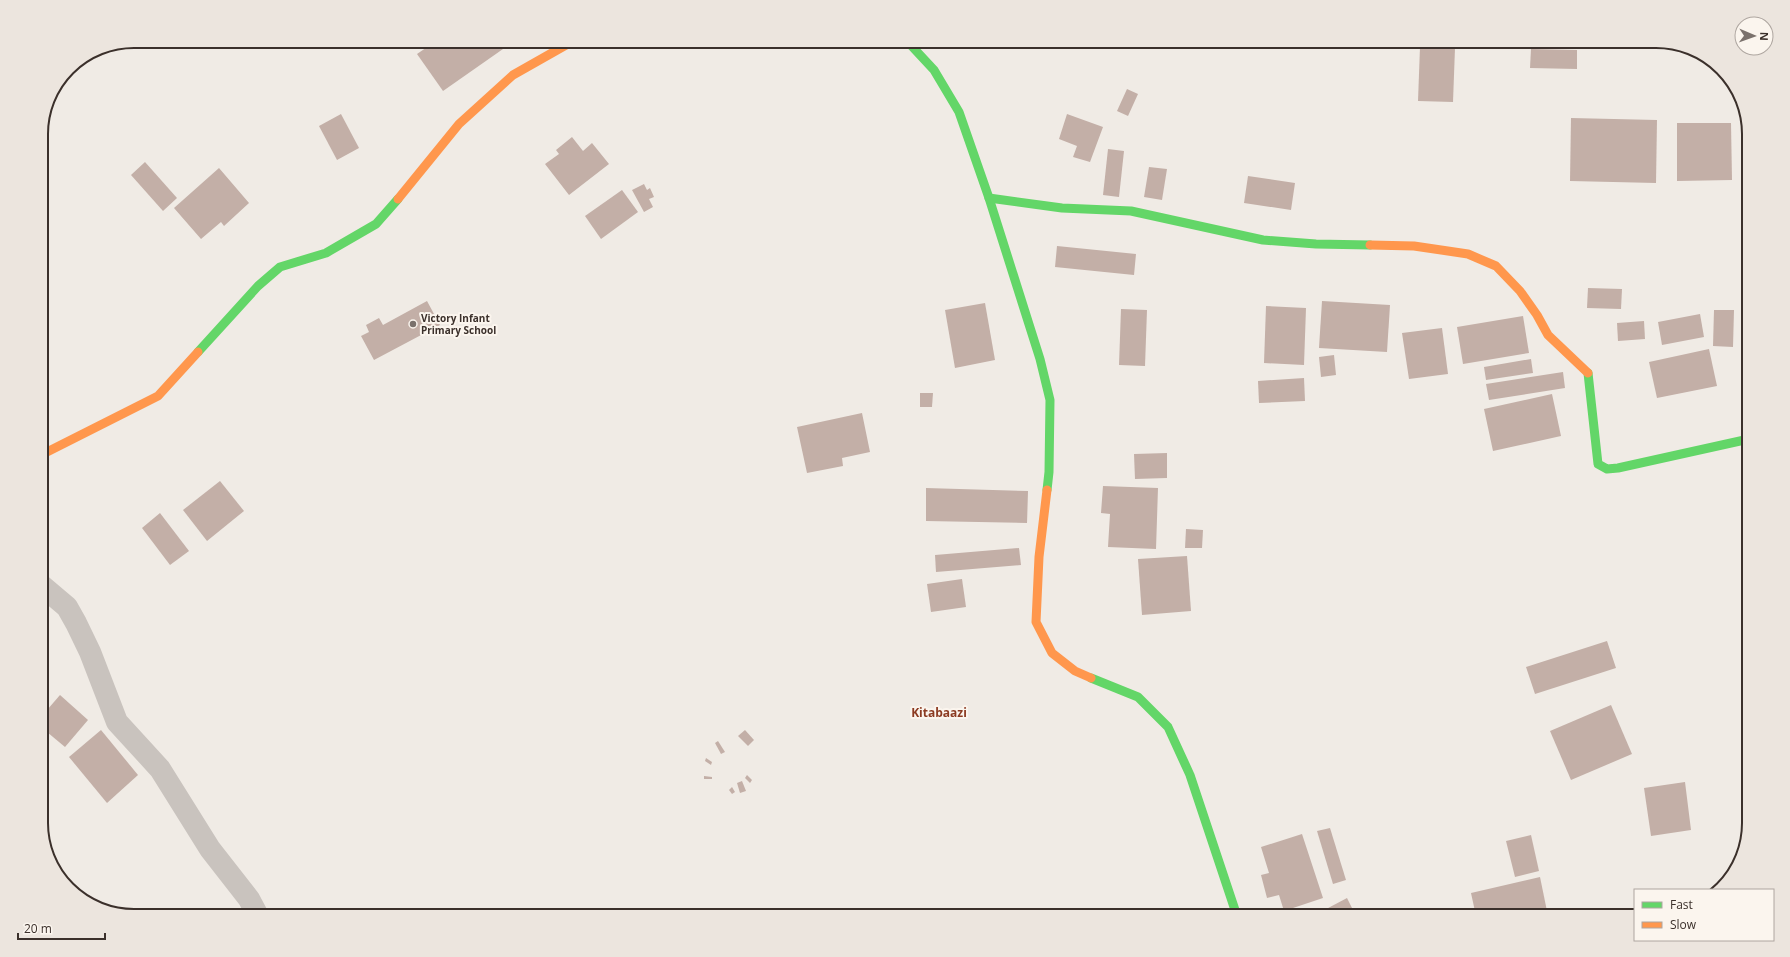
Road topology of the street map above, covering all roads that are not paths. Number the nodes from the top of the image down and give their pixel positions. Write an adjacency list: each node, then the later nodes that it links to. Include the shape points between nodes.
1 (561, 48): 5 (street, via 513,75 459,124 376,224 326,253 280,267 258,286 158,396)
2 (914, 48): 3 (street, via 934,70 959,112)
3 (989, 198): 4 (street, via 1062,208 1132,211 1263,240 1414,246 1468,254 1496,266 1520,291 1548,335 1588,371 1598,464 1607,469 1618,468); 8 (street, via 1040,359 1050,400 1049,472 1039,557 1036,622 1052,653 1075,671 1138,697 1168,727 1190,775)
4 (1742, 441)
5 (48, 452)
6 (48, 591): 7 (street, via 67,607 76,623 117,722 160,769 210,849)
7 (254, 909)
8 (1235, 909)

